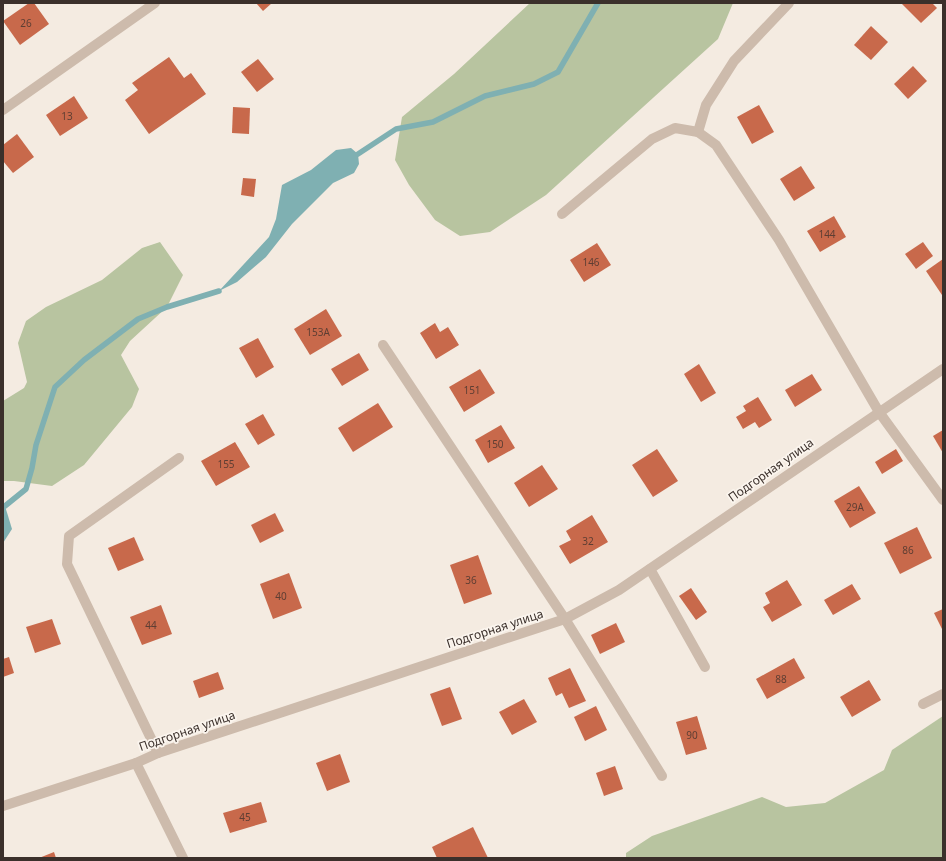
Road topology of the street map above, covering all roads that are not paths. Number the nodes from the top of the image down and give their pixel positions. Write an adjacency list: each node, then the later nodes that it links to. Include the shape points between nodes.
1 (155, 3): 3 (street)
2 (789, 3): 4 (street, via 734,61 706,105)
3 (3, 110)
4 (698, 132): 5 (street, via 675,128 652,139); 8 (street, via 716,145 779,240)
5 (562, 214)
6 (383, 345): 12 (street)
7 (943, 369): 8 (street, Подгорная улица)
8 (879, 412): 10 (street); 11 (street, Подгорная улица)
9 (179, 458): 16 (street, via 70,536 67,564)
10 (943, 500)
11 (650, 569): 12 (street, Подгорная улица, via 619,590); 13 (street)
12 (565, 619): 16 (street, Подгорная улица); 18 (street)
13 (705, 667)
14 (943, 694): 15 (street)
15 (923, 704)
16 (158, 753): 17 (street, Подгорная улица)
17 (136, 763): 19 (street, Подгорная улица); 20 (street)
18 (662, 776)
19 (3, 806)
20 (183, 858)

